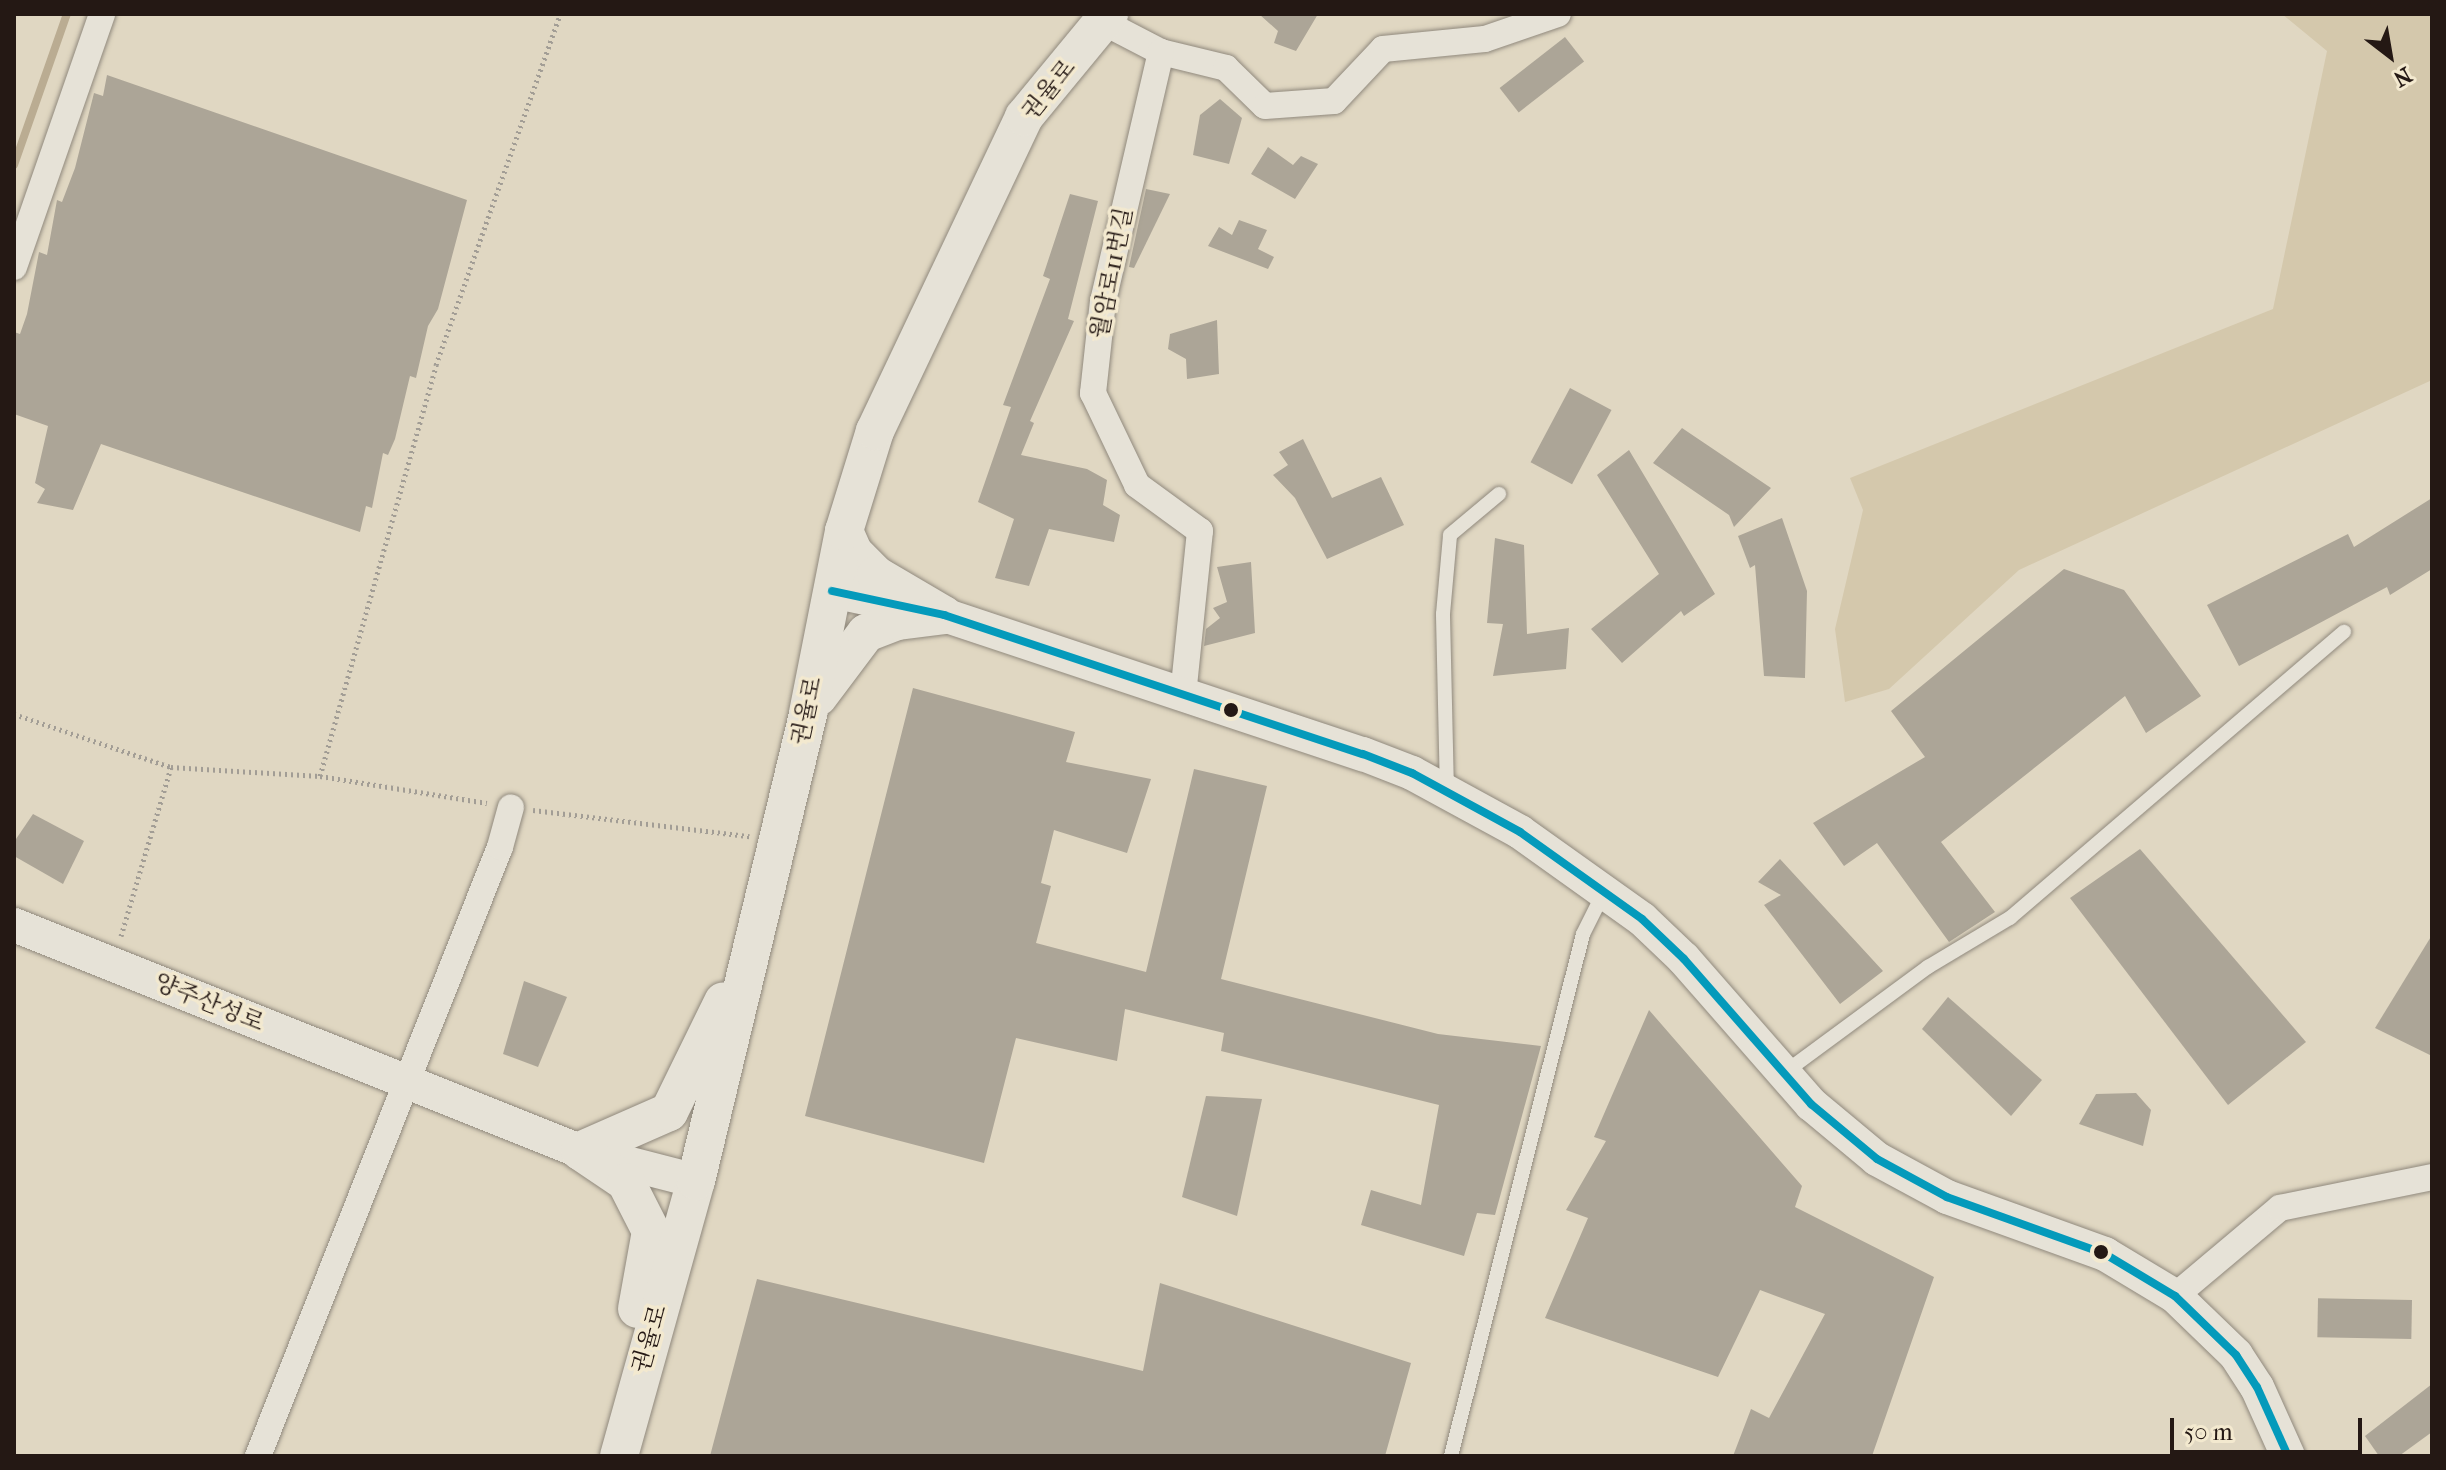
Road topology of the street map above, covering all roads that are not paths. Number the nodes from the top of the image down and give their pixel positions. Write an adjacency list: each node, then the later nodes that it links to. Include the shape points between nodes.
1 (102, 14): 5 (street)
2 (1558, 14): 4 (street, via 1485,39 1383,49 1334,101 1265,106 1226,68)
3 (1107, 18): 4 (street); 7 (main road, 권율로, via 1024,117 875,431)
4 (1161, 52): 11 (street, 월암로11번길, via 1103,301 1093,393 1137,485 1200,531)
5 (14, 267)
6 (1499, 494): 13 (lane, via 1450,535 1443,614)
7 (844, 531): 8 (main road, 권율로); 9 (main road, via 854,553 876,575)
8 (832, 591): 9 (street); 12 (main road, 권율로)
9 (944, 615): 11 (street); 12 (main road, via 898,621 866,633)
10 (2344, 632): 18 (lane, via 2010,918 1928,967)
11 (1183, 695): 13 (street, via 1363,754)
12 (808, 713): 17 (main road, 권율로)
13 (1447, 792): 15 (street, via 1520,832)
14 (511, 807): 19 (street, via 500,847)
15 (1605, 890): 18 (street, via 1684,959); 27 (lane, via 1583,934)
16 (14, 925): 19 (street, 양주산성로)
17 (751, 950): 20 (main road, via 669,1112); 22 (main road, 권율로)
18 (1784, 1073): 23 (street, via 1846,1136 1914,1181 2085,1245)
19 (404, 1081): 20 (street, 양주산성로); 25 (street)
20 (580, 1151): 22 (street, 양주산성로); 24 (main road, via 626,1182 651,1231 634,1331)
21 (2432, 1177): 23 (street, via 2280,1208)
22 (696, 1181): 24 (main road, 권율로)
23 (2175, 1296): 28 (street, via 2236,1355 2257,1387)
24 (638, 1379): 26 (main road, 권율로)
25 (258, 1456)
26 (619, 1456)
27 (1451, 1456)
28 (2288, 1456)

